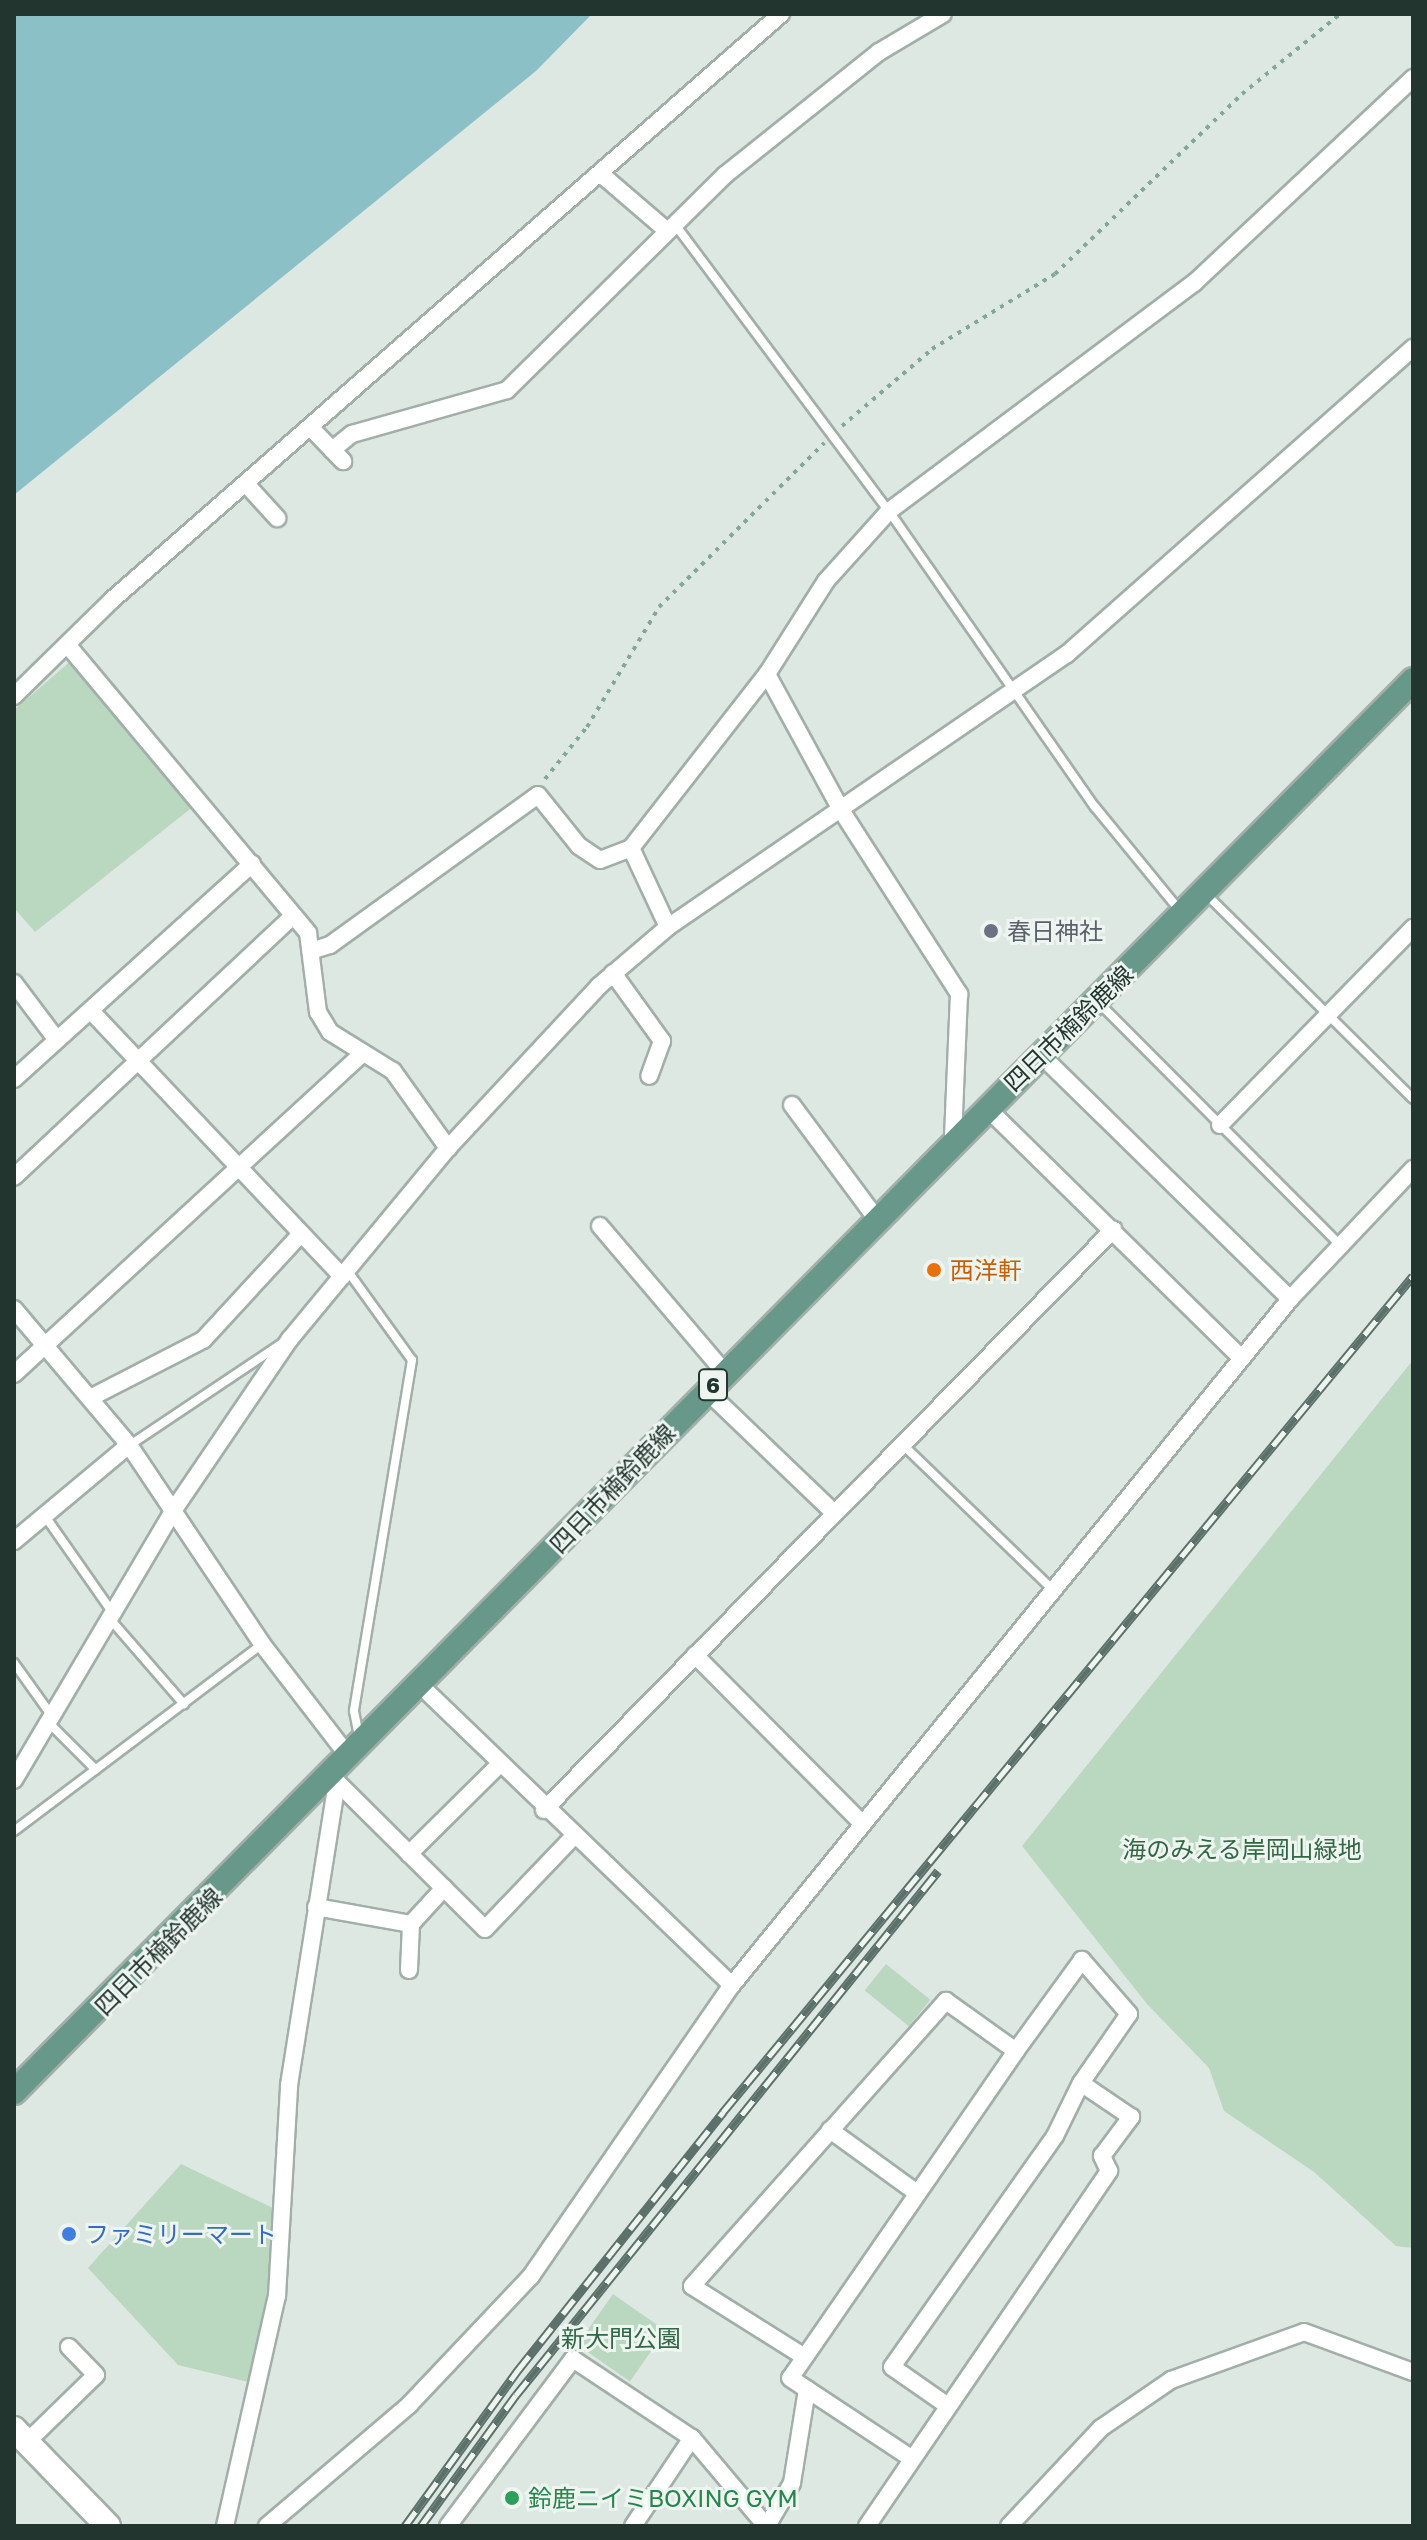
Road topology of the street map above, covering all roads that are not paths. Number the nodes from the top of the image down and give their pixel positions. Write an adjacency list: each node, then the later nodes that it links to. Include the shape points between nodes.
1 (781, 14): 4 (street)
2 (943, 14): 5 (street, via 879,52)
3 (1413, 78): 9 (street, via 1194,283)
4 (602, 175): 5 (street); 7 (street)
5 (668, 225): 7 (street, via 507,390 352,434 337,456); 9 (lane)
6 (1413, 348): 14 (street, via 1211,534)
7 (312, 429): 8 (street)
8 (247, 485): 10 (street); 11 (street, via 113,599)
9 (889, 511): 12 (street, via 826,581); 14 (lane)
10 (277, 518)
11 (70, 648): 15 (street); 18 (street)
12 (767, 674): 16 (street); 17 (street)
13 (1413, 680): 19 (main road, 四日市楠鈴鹿線 / 6)
14 (1017, 692): 16 (street); 20 (lane, via 1095,807)
15 (14, 696)
16 (841, 810): 22 (street); 40 (street, via 959,994)
17 (631, 848): 22 (street); 24 (street, via 600,860 538,795 330,945)
18 (252, 864): 21 (street); 28 (street)
19 (1205, 893): 20 (main road, 四日市楠鈴鹿線 / 6); 29 (lane)
20 (1183, 915): 27 (main road, 四日市楠鈴鹿線 / 6)
21 (293, 916): 24 (street, via 308,933); 33 (street)
22 (668, 927): 25 (street)
23 (1413, 928): 29 (street)
24 (311, 951): 31 (street, via 318,1012)
25 (613, 973): 34 (street, via 662,1041); 41 (street)
26 (14, 983): 30 (street)
27 (1097, 1002): 32 (main road, 四日市楠鈴鹿線 / 6); 39 (lane)
28 (92, 1012): 30 (street); 33 (street)
29 (1328, 1015): 36 (lane); 39 (street)
30 (57, 1040): 35 (street)
31 (360, 1056): 41 (street, via 393,1071); 43 (street)
32 (1043, 1057): 38 (main road, 四日市楠鈴鹿線 / 6); 51 (street)
33 (137, 1063): 43 (street); 44 (street)
34 (649, 1076)
35 (14, 1079)
36 (1413, 1099)
37 (792, 1105): 45 (street)
38 (986, 1107): 40 (main road, 四日市楠鈴鹿線 / 6); 47 (street)
39 (1220, 1125): 49 (lane)
40 (953, 1140): 45 (main road, 四日市楠鈴鹿線 / 6)
41 (448, 1148): 50 (street)
42 (1413, 1169): 49 (street)
43 (236, 1171): 48 (street); 54 (street)
44 (14, 1177)
45 (876, 1218): 56 (main road, 四日市楠鈴鹿線 / 6)
46 (600, 1226): 56 (street)
47 (1113, 1230): 55 (street); 61 (street)
48 (299, 1236): 50 (street); 59 (street, via 203,1340)
49 (1340, 1245): 51 (street)
50 (345, 1273): 53 (street); 74 (lane, via 412,1360 354,1711)
51 (1290, 1299): 55 (street)
52 (14, 1309): 54 (street)
53 (290, 1339): 60 (lane); 62 (street)
54 (46, 1344): 57 (street); 59 (street)
55 (1241, 1358): 66 (street)
56 (725, 1373): 58 (main road, 四日市楠鈴鹿線 / 6)
57 (14, 1374)
58 (707, 1391): 63 (street); 71 (main road, 四日市楠鈴鹿線 / 6)
59 (90, 1398): 60 (street)
60 (129, 1445): 62 (street); 64 (street)
61 (902, 1445): 63 (street); 66 (lane)
62 (173, 1511): 67 (street); 68 (street)
63 (834, 1513): 69 (street)
64 (45, 1516): 65 (street); 67 (lane)
65 (14, 1541)
66 (1052, 1589): 80 (street)
67 (112, 1616): 72 (lane); 73 (street)
68 (262, 1644): 72 (lane); 74 (street)
69 (695, 1655): 79 (street); 80 (street)
70 (14, 1663): 73 (lane)
71 (419, 1684): 74 (main road, 四日市楠鈴鹿線 / 6); 75 (street)
72 (184, 1704): 76 (lane)
73 (51, 1720): 76 (lane); 77 (street)
74 (354, 1751): 78 (main road, 四日市楠鈴鹿線 / 6)
75 (499, 1765): 79 (street); 83 (street)
76 (96, 1770): 81 (lane)
77 (14, 1780)
78 (335, 1780): 83 (street); 85 (street); 91 (main road, 四日市楠鈴鹿線 / 6)
79 (544, 1810): 82 (street)
80 (863, 1824): 88 (street)
81 (14, 1831)
82 (572, 1838): 84 (street, via 485,1929); 88 (street)
83 (409, 1854): 84 (street)
84 (444, 1888): 86 (street)
85 (316, 1907): 86 (street); 103 (street, via 289,2085 277,2296)
86 (411, 1924): 87 (street)
87 (409, 1970)
88 (732, 1985): 104 (street, via 531,2276 409,2405)
89 (1016, 2051): 90 (street, via 1082,1960 1129,2014); 92 (street, via 946,2001); 93 (street)
90 (1081, 2083): 98 (street, via 1055,2136 892,2367); 98 (street, via 1131,2117 1102,2156 1109,2171)
91 (14, 2092)
92 (830, 2130): 93 (street); 95 (street, via 692,2286)
93 (917, 2193): 95 (street)
94 (69, 2347): 99 (street, via 96,2375)
95 (803, 2356): 97 (street, via 790,2378)
96 (1413, 2372): 109 (street, via 1304,2332 1171,2380 1101,2428)
97 (807, 2389): 101 (street); 107 (street, via 792,2483)
98 (948, 2406): 101 (street)
99 (21, 2436): 102 (main road)
100 (692, 2438): 105 (street, via 573,2359); 106 (street); 107 (street)
101 (911, 2458): 108 (street)
102 (108, 2526)
103 (225, 2526)
104 (267, 2526)
105 (448, 2526)
106 (633, 2526)
107 (766, 2526)
108 (867, 2526)
109 (1009, 2526)

